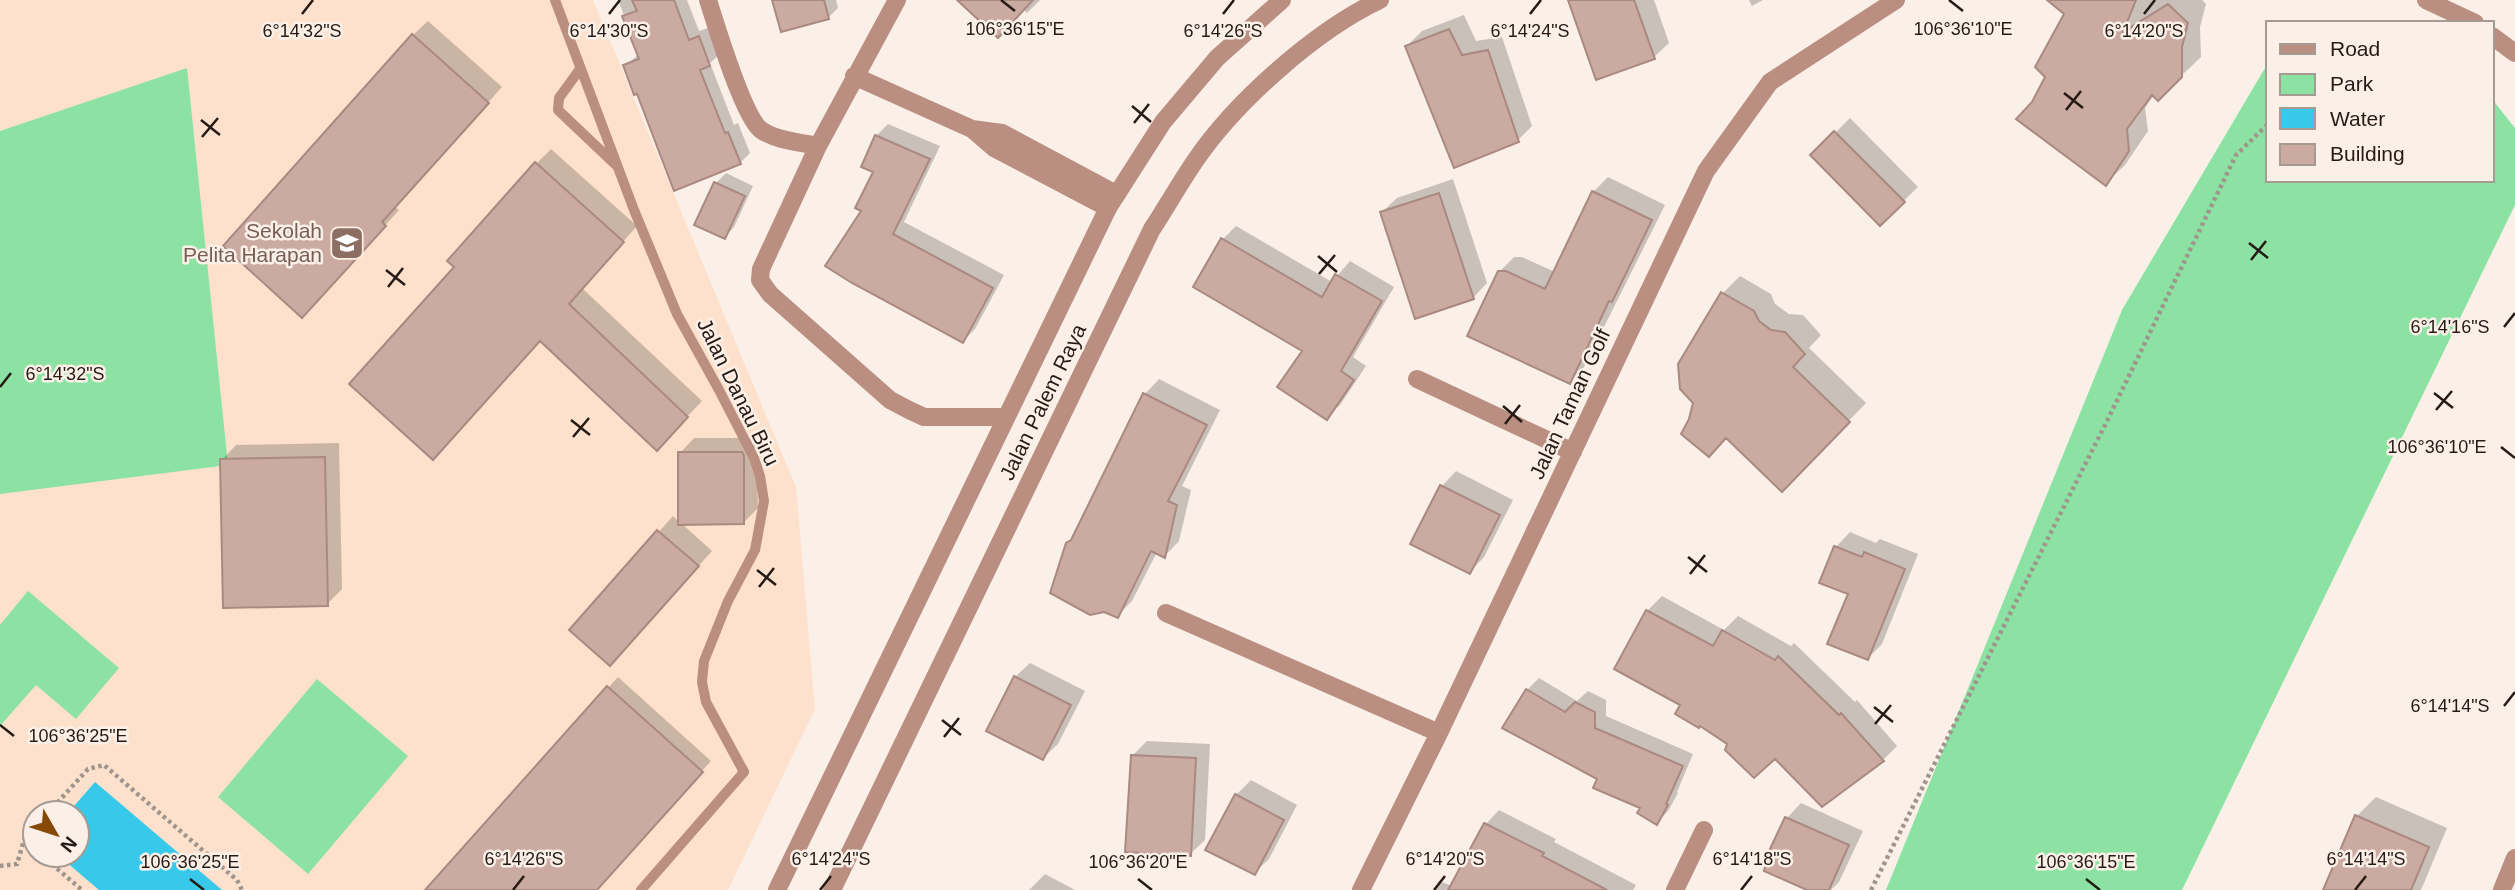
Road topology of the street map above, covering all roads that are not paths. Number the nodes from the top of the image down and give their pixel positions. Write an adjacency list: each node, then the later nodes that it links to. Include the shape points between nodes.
1 (555, 0): 11 (lane, Jalan Danau Biru)
2 (708, 0): 13 (street, via 755,124 775,137)
3 (897, 0): 12 (street)
4 (1282, 0): 15 (street, Jalan Palem Raya, via 1217,58 1163,122)
5 (1380, 0): 25 (street, Jalan Palem Raya, via 1310,44 1248,98 1196,159 1160,217)
6 (1896, 0): 18 (street, Jalan Taman Golf, via 1770,82 1706,171)
7 (2426, 0): 8 (street)
8 (2470, 21)
9 (2494, 37): 10 (street)
10 (2515, 53)
11 (580, 69): 14 (lane, Jalan Danau Biru); 14 (lane, via 559,98 558,110)
12 (854, 76): 13 (street); 15 (street, via 972,129 994,148)
13 (818, 146): 17 (street, via 761,269 760,280 766,289 890,400 925,418)
14 (618, 167): 23 (lane, Jalan Danau Biru, via 677,314 754,458 764,501 755,550 728,601 704,661 702,682 706,702 744,772)
15 (1112, 201): 17 (street, Jalan Palem Raya)
16 (1416, 379): 18 (street)
17 (1006, 417): 24 (street, Jalan Palem Raya)
18 (1573, 452): 20 (street, Jalan Taman Golf)
19 (1166, 613): 20 (street)
20 (1439, 733): 26 (street, Jalan Taman Golf)
21 (1704, 830): 27 (street)
22 (2515, 858): 28 (street)
23 (641, 890)
24 (777, 890)
25 (832, 890)
26 (1361, 890)
27 (1675, 890)
28 (2502, 890)

